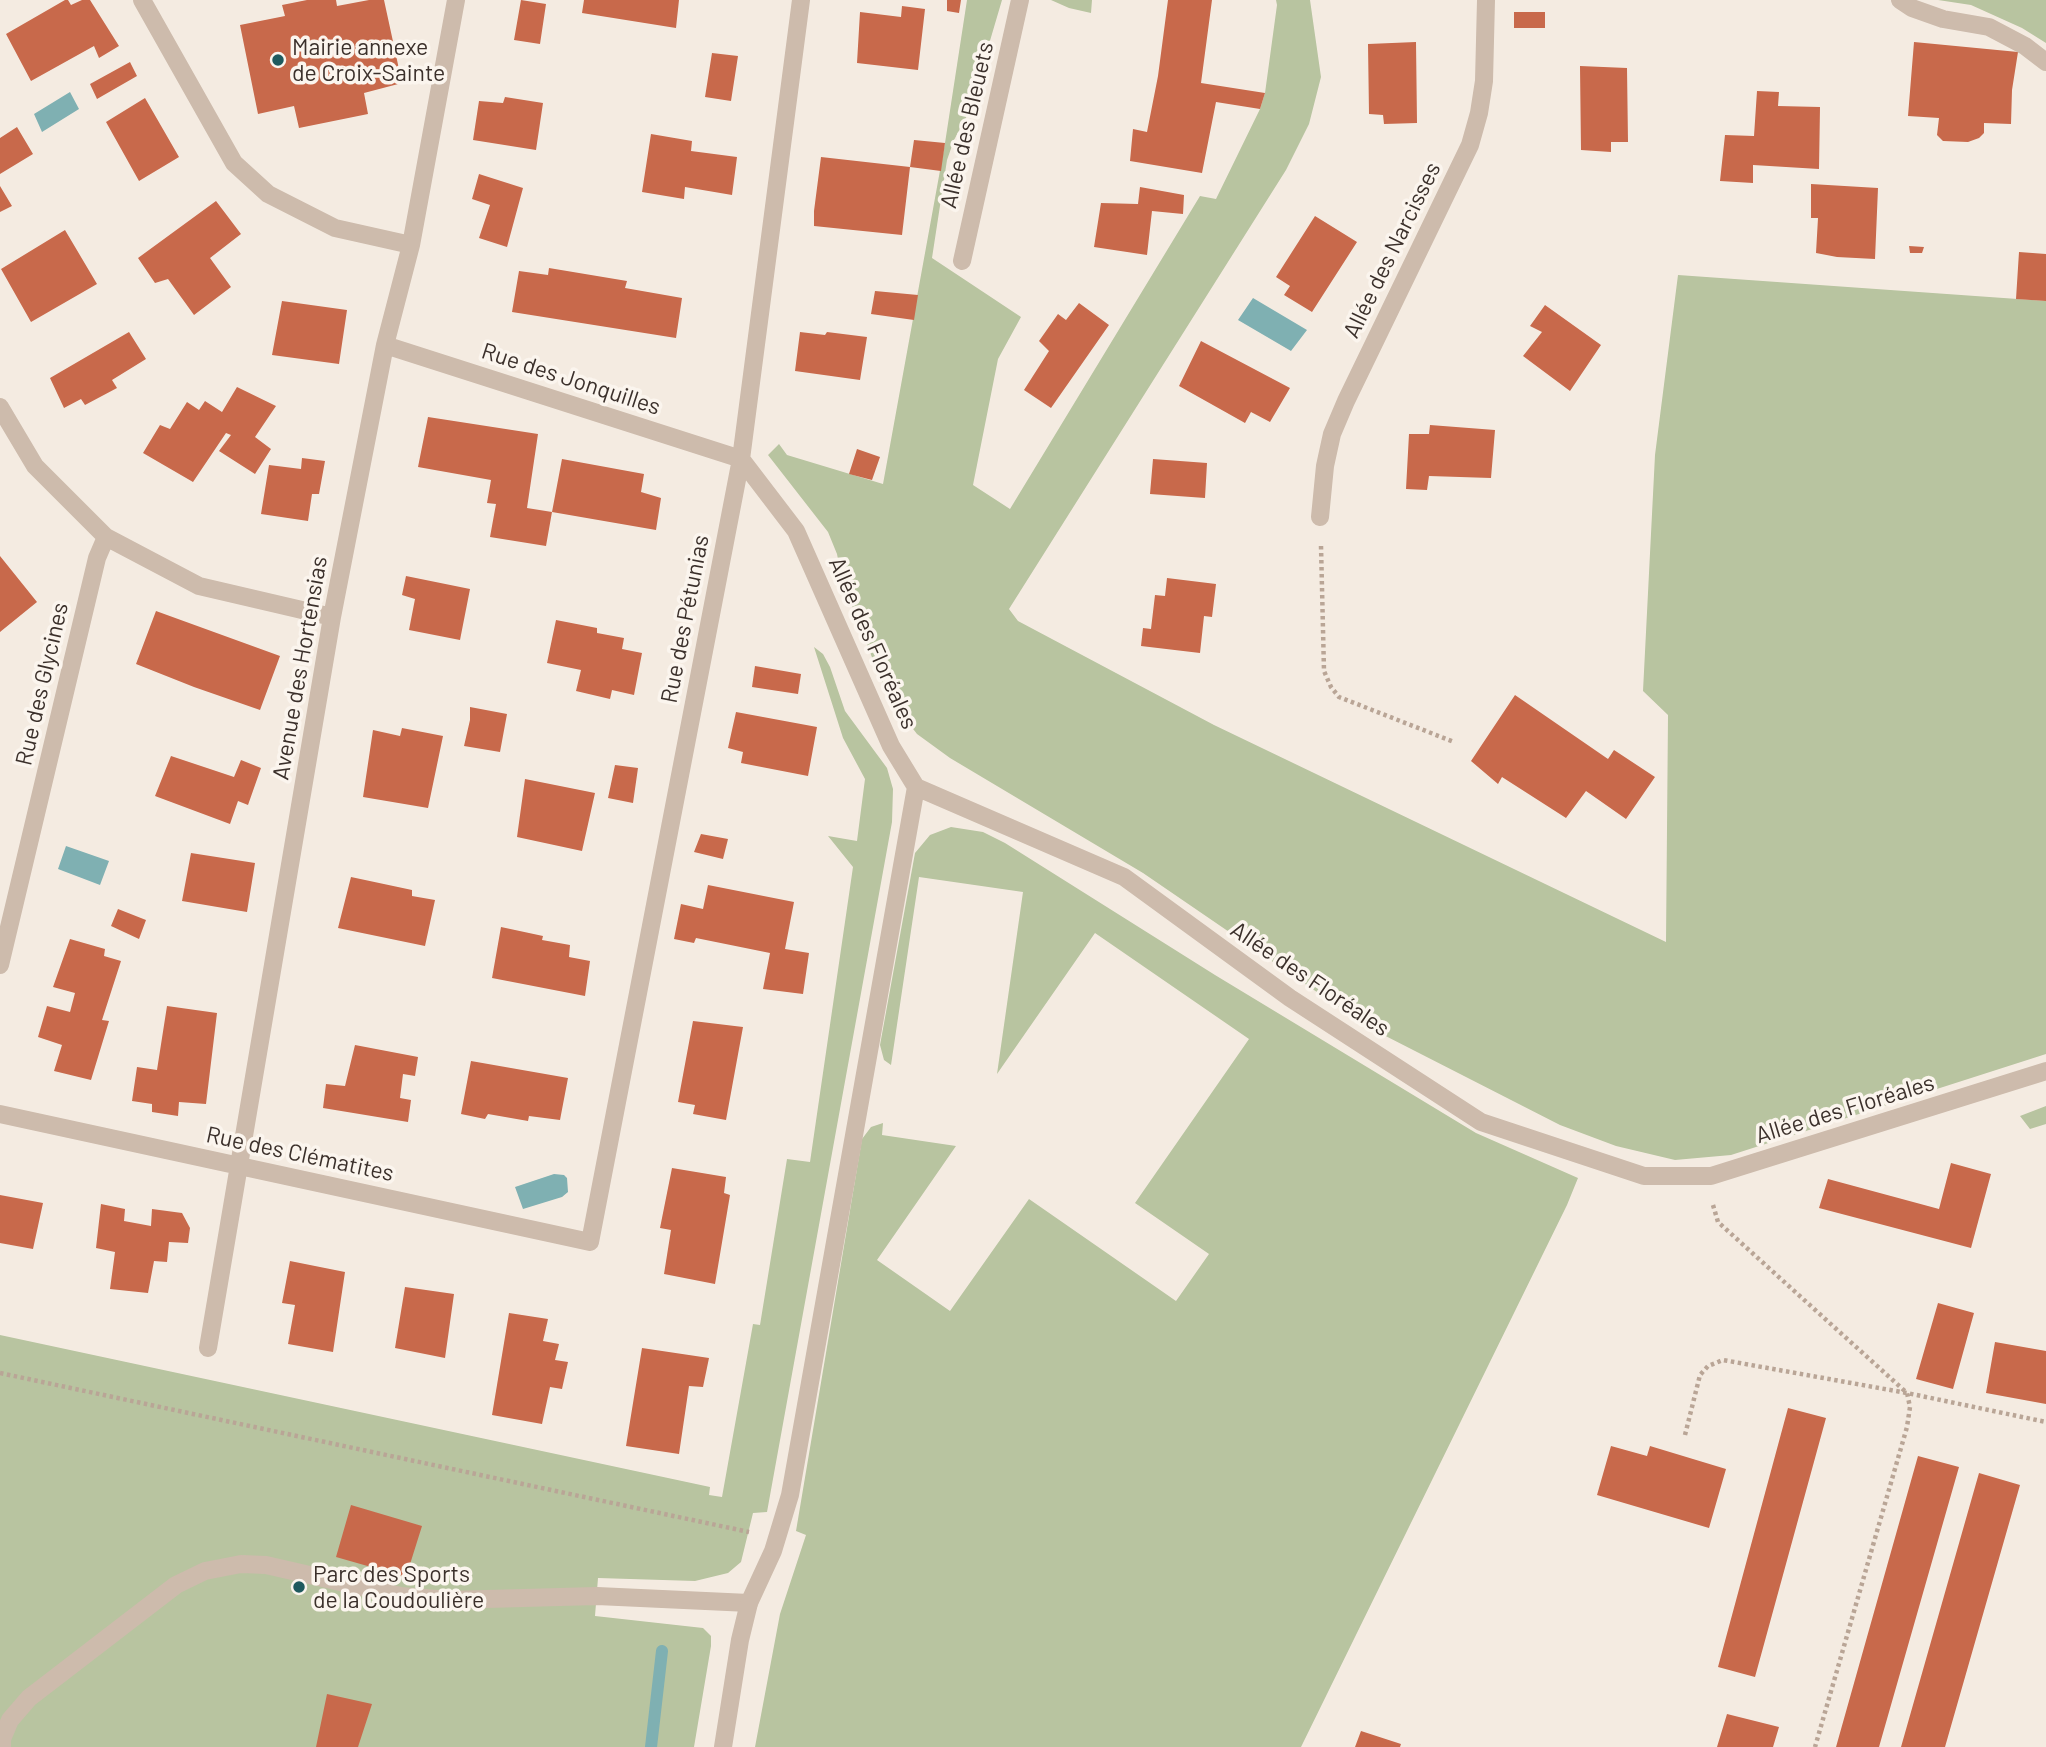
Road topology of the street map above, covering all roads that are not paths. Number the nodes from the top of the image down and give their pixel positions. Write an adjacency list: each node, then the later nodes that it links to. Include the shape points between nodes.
1 (142, 0): 8 (street, via 234,163 268,194 335,228)
2 (456, 0): 8 (street, Avenue des Hortensias)
3 (801, 0): 12 (street, Rue des Pétunias)
4 (1020, 0): 9 (street, Allée des Bleuets)
5 (1486, 0): 13 (street, Allée des Narcisses, via 1484,81 1470,145 1332,434)
6 (1900, 0): 7 (street, via 1943,19 1989,27)
7 (2046, 62)
8 (411, 245): 10 (street, Avenue des Hortensias)
9 (962, 261)
10 (386, 345): 12 (street, Rue des Jonquilles); 15 (street, Avenue des Hortensias)
11 (0, 407): 14 (street, via 35,466)
12 (741, 459): 16 (street, Allée des Floréales, via 796,531 891,746); 21 (street, Rue des Pétunias)
13 (1320, 517)
14 (106, 537): 15 (street, via 199,586); 17 (street, Rue des Glycines, via 97,558)
15 (332, 617): 20 (street, Avenue des Hortensias)
16 (916, 787): 18 (street, Allée des Floréales, via 1124,877 1290,998 1481,1122 1644,1176 1712,1176); 23 (street, via 790,1495)
17 (0, 965)
18 (2046, 1071)
19 (0, 1114): 20 (street, Rue des Clématites)
20 (239, 1166): 21 (street, Rue des Clématites); 22 (street, Avenue des Hortensias)
21 (590, 1242)
22 (208, 1348)
23 (749, 1603): 24 (street, via 597,1597 449,1600 401,1596 266,1565 241,1564 205,1571 176,1585 29,1698 10,1720); 25 (street)
24 (2, 1747)
25 (723, 1747)

